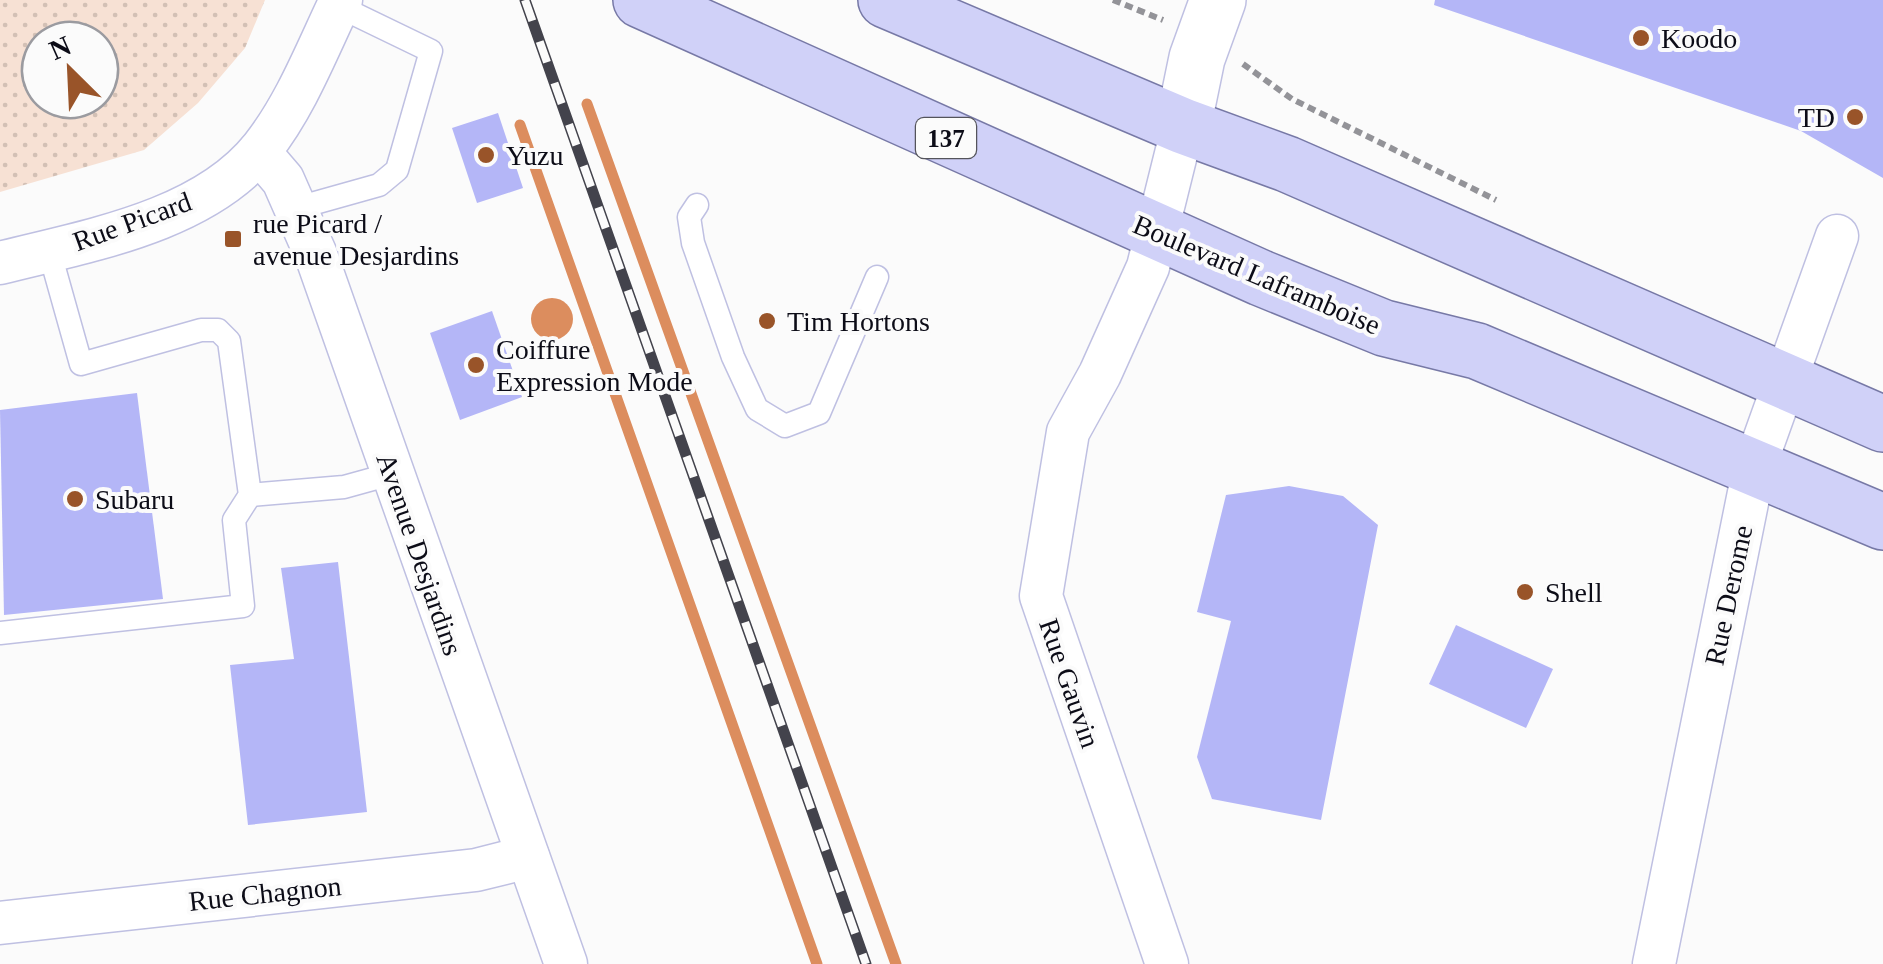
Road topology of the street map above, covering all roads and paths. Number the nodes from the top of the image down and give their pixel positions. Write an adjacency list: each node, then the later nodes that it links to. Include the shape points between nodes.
1 (641, 0): 11 (main road, Boulevard Laframboise / 137)
2 (886, 0): 6 (main road)
3 (1113, 0): 5 (path)
4 (339, 3): 7 (street, Rue Picard, via 290,104); 10 (lane, via 431,51 397,170 379,184)
5 (1211, 18): 6 (street); 8 (path, via 1292,99)
6 (1183, 126): 11 (street, Rue Gauvin); 16 (main road, via 1564,282)
7 (258, 152): 10 (street, Avenue Desjardins); 13 (street, Rue Picard, via 175,210)
8 (1498, 201)
9 (696, 205): 15 (lane, via 689,217 693,243 733,357 757,410 785,426 819,413)
10 (297, 208): 19 (street, Avenue Desjardins)
11 (1158, 233): 18 (main road, Boulevard Laframboise / 137, via 1384,328 1476,351); 26 (street, Rue Gauvin, via 1100,374 1068,432 1040,596)
12 (1836, 236): 16 (street, Rue Derome)
13 (49, 250): 14 (street, Rue Picard); 20 (lane, via 81,364 189,332 213,329 226,336)
14 (0, 263)
15 (876, 277)
16 (1783, 384): 17 (main road); 18 (street, Rue Derome)
17 (1883, 424)
18 (1754, 468): 21 (main road, Boulevard Laframboise / 137); 27 (street, Rue Derome)
19 (392, 474): 20 (lane, via 344,487); 23 (street, Avenue Desjardins)
20 (250, 495): 22 (lane, via 234,520 243,606)
21 (1883, 522)
22 (0, 632)
23 (528, 857): 24 (street, Rue Chagnon, via 485,869); 25 (street, Avenue Desjardins)
24 (0, 923)
25 (566, 964)
26 (1166, 964)
27 (1654, 964)

